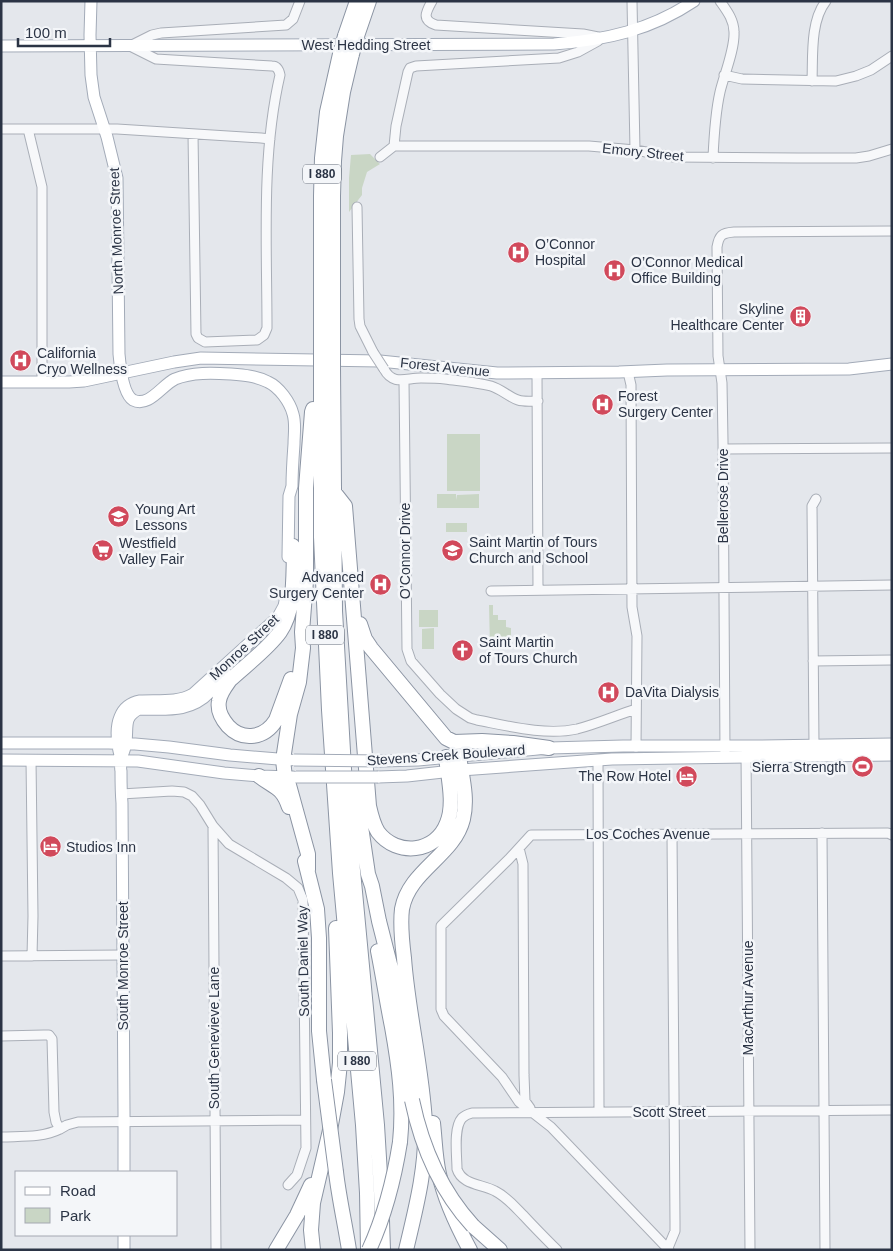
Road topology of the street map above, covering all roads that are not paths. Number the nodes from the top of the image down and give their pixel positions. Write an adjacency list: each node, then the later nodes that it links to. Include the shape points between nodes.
1 (90, 1): 14 (main road, North Monroe Street)
2 (300, 1): 15 (street, West Hedding Street, via 294,19 286,25 161,33)
3 (357, 1): 11 (highway, I 880)
4 (370, 1): 11 (highway, I 880)
5 (432, 1): 12 (street, West Hedding Street, via 426,15 427,20 436,25)
6 (632, 1): 10 (street)
7 (694, 1): 10 (main road, West Hedding Street)
8 (720, 1): 17 (street, via 730,16 734,33 734,44)
9 (826, 1): 18 (street, via 816,23 813,40)
10 (633, 31): 12 (main road, West Hedding Street); 26 (street)
11 (351, 36): 32 (highway, I 880, bridge, via 346,54 334,161)
12 (603, 38): 15 (main road, West Hedding Street, via 548,44); 24 (street, West Hedding Street, via 559,58 410,68)
13 (1, 46): 14 (main road, West Hedding Street)
14 (91, 46): 15 (main road, West Hedding Street); 21 (main road, North Monroe Street, via 94,97)
15 (129, 46): 23 (street, West Hedding Street, via 156,59 276,67 280,75)
16 (892, 56): 18 (street, via 856,76 836,81)
17 (724, 74): 18 (street, via 742,79); 28 (street, via 716,108)
18 (812, 81)
19 (1, 129): 20 (street)
20 (28, 129): 21 (street); 39 (street, via 42,187)
21 (104, 129): 22 (street); 35 (main road, North Monroe Street, via 117,178 118,333)
22 (194, 134): 23 (street); 23 (street, via 195,331 205,342 257,340 268,328)
23 (270, 139)
24 (394, 146): 26 (street, Emory Street, via 579,146); 27 (street)
25 (892, 149): 28 (street, Emory Street, via 856,158)
26 (634, 150): 28 (street, Emory Street, via 674,157)
27 (380, 157)
28 (713, 158)
29 (357, 207): 37 (street, bridge, via 358,319 386,374)
30 (892, 231): 33 (street, Bellerose Drive, via 726,232 721,235 717,247)
31 (892, 364): 33 (main road, Forest Avenue, via 849,369)
32 (327, 367): 40 (highway, I 880); 45 (highway, I 880)
33 (720, 370): 34 (main road, Forest Avenue); 43 (street, Bellerose Drive)
34 (628, 372): 36 (main road, Forest Avenue); 51 (street, via 631,384)
35 (122, 373): 36 (main road, Forest Avenue, via 218,357 380,361 497,373); 39 (main road, Forest Avenue, via 84,381); 44 (main road, Monroe Street, via 129,397 140,402 174,380 197,374 248,376 269,382 286,400 293,414)
36 (537, 373): 41 (street)
37 (404, 380): 41 (street, via 437,378 490,386 517,400); 58 (street, O’Connor Drive, via 406,649 411,661 456,709 477,720 560,731 577,729)
38 (1, 382): 39 (main road, Forest Avenue)
39 (42, 382)
40 (320, 396): 55 (highway, via 312,412 308,455); 90 (highway, I 880, via 324,614)
41 (538, 401): 53 (street)
42 (892, 448): 43 (street)
43 (723, 450): 50 (street, Bellerose Drive)
44 (292, 486): 47 (main road, Monroe Street); 61 (main road, Monroe Street, via 286,593 281,613 193,694 176,700 140,701 127,706 118,722)
45 (334, 492): 52 (highway, via 345,506); 59 (highway, I 880, via 334,611)
46 (816, 499): 49 (street, via 812,506)
47 (293, 546): 55 (highway, via 292,600 284,624 230,680 220,696 220,715 236,733 250,737 264,733 272,726 291,679); 61 (main road, Monroe Street, via 286,609 274,629 197,702 177,709 134,711 127,720)
48 (892, 585): 49 (street)
49 (812, 586): 50 (street); 57 (street)
50 (723, 587): 51 (street); 67 (street, Bellerose Drive)
51 (632, 589): 53 (street); 58 (street, via 637,636)
52 (352, 590): 65 (highway, via 365,639 446,738 454,742 482,741); 78 (highway, via 369,806 373,823 382,837 404,848 422,847 437,839 450,813)
53 (538, 590): 54 (street)
54 (490, 591)
55 (302, 632): 76 (highway, via 299,682 290,714)
56 (892, 660): 57 (street)
57 (813, 661): 63 (street)
58 (636, 709): 64 (street)
59 (342, 732): 91 (highway, via 350,744); 121 (highway, I 880, via 377,1125)
60 (1, 743): 61 (main road, Stevens Creek Boulevard)
61 (122, 744): 75 (main road, South Monroe Street); 76 (main road, Stevens Creek Boulevard, via 169,746)
62 (892, 744): 63 (main road, Stevens Creek Boulevard)
63 (814, 745): 68 (main road, Stevens Creek Boulevard)
64 (636, 746): 65 (main road, Stevens Creek Boulevard); 67 (main road, Stevens Creek Boulevard); 72 (main road)
65 (550, 748): 71 (main road, Stevens Creek Boulevard)
66 (892, 748): 70 (main road, Stevens Creek Boulevard, via 864,750)
67 (725, 752): 68 (main road, Stevens Creek Boulevard); 72 (main road, Stevens Creek Boulevard)
68 (746, 752): 70 (main road, Stevens Creek Boulevard); 86 (street, MacArthur Avenue)
69 (892, 755): 70 (main road, Stevens Creek Boulevard)
70 (852, 756)
71 (452, 757): 76 (main road, Stevens Creek Boulevard, bridge, via 405,761); 78 (highway)
72 (612, 759): 77 (main road, Stevens Creek Boulevard)
73 (1, 760): 74 (main road, Stevens Creek Boulevard)
74 (30, 760): 75 (main road, Stevens Creek Boulevard); 94 (street)
75 (121, 760): 79 (main road, Stevens Creek Boulevard); 81 (main road, South Monroe Street)
76 (288, 760): 80 (highway)
77 (598, 760): 78 (main road, Stevens Creek Boulevard); 84 (street)
78 (454, 771): 80 (main road, Stevens Creek Boulevard, bridge, via 382,777); 92 (highway, via 464,781 465,807 460,829 448,847 420,874 408,893 402,909)
79 (259, 776): 80 (main road, Stevens Creek Boulevard); 89 (highway, via 279,788 286,800)
80 (290, 777): 89 (highway, via 289,785 308,854)
81 (122, 794): 82 (street, South Daniel Way, via 184,792 200,805); 95 (main road, South Monroe Street)
82 (213, 826): 103 (street, South Daniel Way, via 229,844 286,878 298,888 303,900); 104 (street, South Genevieve Lane)
83 (822, 833): 86 (street, Los Coches Avenue); 87 (street, Los Coches Avenue, via 888,832); 99 (street)
84 (598, 834): 85 (street, Los Coches Avenue); 88 (street, Los Coches Avenue, via 531,835); 100 (street)
85 (672, 834): 86 (street, Los Coches Avenue); 101 (street)
86 (747, 834): 98 (street, MacArthur Avenue)
87 (892, 835)
88 (519, 848): 102 (street, via 523,864 525,1101); 102 (street, Los Coches Avenue, via 441,926 441,1008 444,1016 502,1076 519,1102)
89 (308, 870): 111 (highway, bridge, via 319,938 319,1031)
90 (340, 873): 108 (highway, via 334,887 340,1063); 120 (highway, I 880, via 363,1125)
91 (368, 874): 120 (highway, bridge, via 367,887 402,1100 395,1170); 124 (highway, bridge, via 397,992 412,1100 428,1156 457,1207)
92 (402, 943): 122 (highway, via 425,1122 423,1171); 123 (highway, via 427,1070 439,1173 448,1203)
93 (1, 956): 94 (street)
94 (32, 956): 95 (street)
95 (123, 956): 105 (main road, South Monroe Street)
96 (1, 1036): 106 (street, via 49,1035 52,1039 54,1112)
97 (892, 1110): 99 (street, Scott Street)
98 (749, 1111): 99 (street, Scott Street); 101 (street, Scott Street); 126 (street, MacArthur Avenue)
99 (824, 1111): 127 (street)
100 (600, 1112): 101 (street, Scott Street); 102 (street, Scott Street)
101 (674, 1112): 113 (street, via 675,1221)
102 (532, 1113): 113 (street, via 551,1127); 125 (street, Scott Street, via 466,1115 457,1125 457,1169 467,1181 485,1186 509,1200)
103 (305, 1120): 104 (street); 110 (street, South Daniel Way, via 306,1148 297,1174)
104 (215, 1121): 105 (street); 115 (street, South Genevieve Lane)
105 (124, 1122): 106 (street, via 78,1122); 109 (main road, South Monroe Street)
106 (60, 1129): 107 (street, via 39,1136)
107 (1, 1137)
108 (324, 1155): 116 (highway, via 297,1215); 117 (highway, via 312,1211)
109 (124, 1171)
110 (288, 1185)
111 (340, 1201): 118 (highway); 119 (highway)
112 (124, 1236): 114 (main road)
113 (668, 1249)
114 (124, 1250)
115 (216, 1250)
116 (276, 1250)
117 (313, 1250)
118 (341, 1250)
119 (349, 1250)
120 (369, 1250)
121 (383, 1250)
122 (406, 1250)
123 (470, 1250)
124 (500, 1250)
125 (557, 1250)
126 (750, 1250)
127 (825, 1250)

